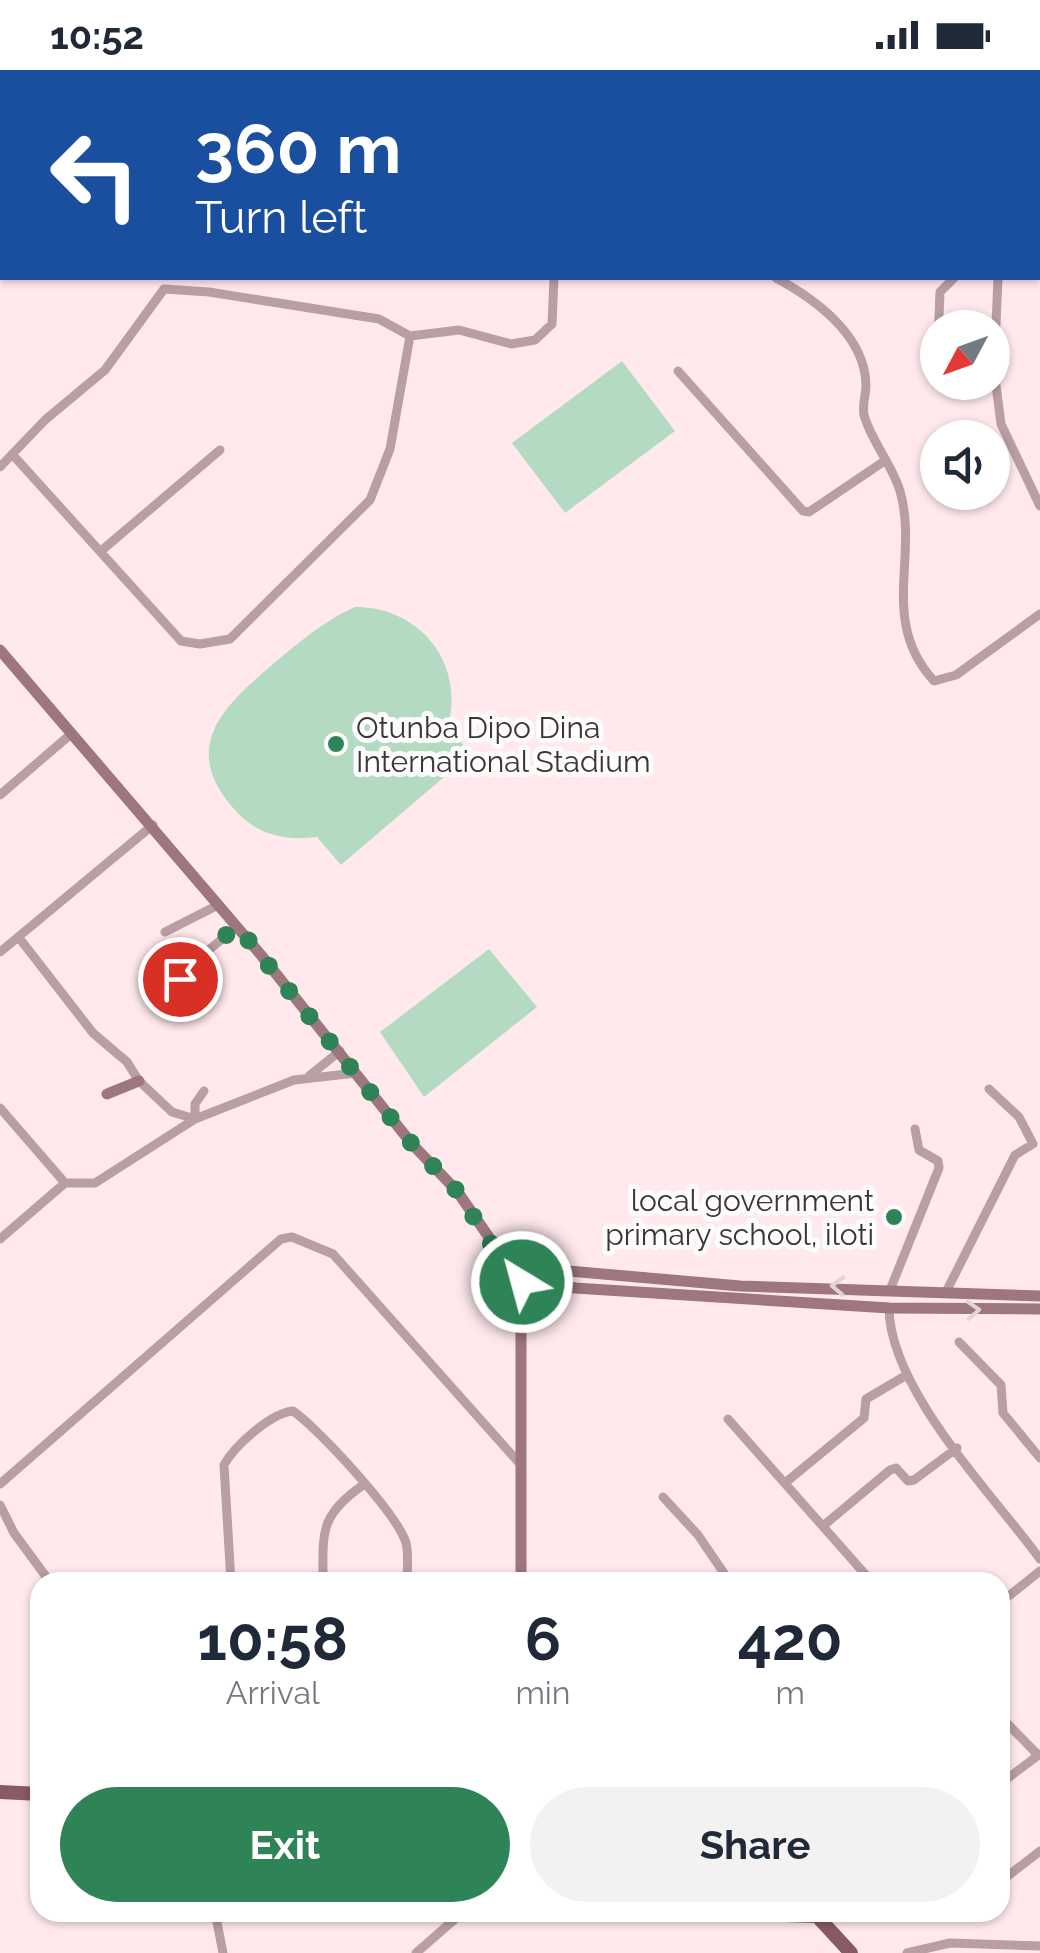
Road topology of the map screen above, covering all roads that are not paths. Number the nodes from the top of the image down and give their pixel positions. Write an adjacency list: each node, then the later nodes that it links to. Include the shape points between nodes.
1 (554, 280): 7 (street, via 552,324 535,340 511,344 459,330)
2 (779, 280): 12 (street, via 829,313 846,334 864,376 866,421)
3 (952, 280): 5 (street, via 940,292)
4 (998, 280): 6 (street)
5 (939, 310)
6 (996, 310)
7 (410, 336): 11 (street, via 379,319 164,289 105,370); 15 (street, via 390,449 370,500 230,639 181,641)
8 (678, 372): 12 (street, via 803,511)
9 (998, 400): 14 (street, via 1002,424)
10 (220, 450): 15 (street)
11 (12, 454): 13 (street); 15 (street)
12 (886, 460): 16 (street, via 901,492 907,639 934,681 956,675)
13 (0, 467)
14 (1040, 506)
15 (101, 551)
16 (1040, 614)
17 (0, 650): 18 (street)
18 (71, 734): 19 (street); 20 (street)
19 (0, 796)
20 (153, 825): 21 (street); 24 (street)
21 (218, 905): 22 (street); 23 (street)
22 (237, 926): 26 (street); 27 (street)
23 (165, 932)
24 (20, 939): 25 (street); 30 (street, via 93,1034)
25 (0, 952)
26 (180, 979)
27 (340, 1051): 28 (street); 29 (street)
28 (356, 1073): 29 (street); 39 (street)
29 (306, 1078): 35 (street)
30 (139, 1081): 33 (street); 35 (street, via 172,1112)
31 (989, 1089): 41 (street, via 1006,1101 1033,1144 1015,1156)
32 (204, 1091): 35 (street, via 194,1104)
33 (108, 1094)
34 (0, 1108): 37 (street)
35 (195, 1119): 37 (street, via 95,1183)
36 (915, 1129): 40 (street, via 919,1150 939,1168)
37 (65, 1183): 38 (street)
38 (0, 1239)
39 (521, 1275): 40 (street, one-way to 39); 43 (street, via 575,1288); 50 (street)
40 (890, 1290): 41 (street)
41 (946, 1292): 42 (street)
42 (1040, 1296)
43 (889, 1308): 44 (street, one-way to 44); 46 (street)
44 (1040, 1308)
45 (959, 1342): 49 (street, via 1001,1386 1003,1413)
46 (905, 1376): 48 (street); 51 (street, via 866,1399 864,1418)
47 (728, 1419): 51 (street)
48 (957, 1448): 56 (street, via 908,1482 890,1470); 57 (street)
49 (1040, 1458)
50 (522, 1465): 52 (street, via 333,1254 292,1237 256,1258); 63 (street)
51 (785, 1483): 56 (street)
52 (0, 1484)
53 (362, 1485): 60 (street, via 305,1420 283,1412 224,1464); 61 (street, via 326,1521); 62 (street, via 380,1500 406,1543)
54 (663, 1497): 64 (street)
55 (0, 1504): 59 (street)
56 (823, 1526): 65 (street)
57 (1040, 1559)
58 (1040, 1571): 66 (street)
59 (43, 1572)
60 (230, 1572)
61 (323, 1572)
62 (407, 1572)
63 (521, 1572)
64 (723, 1572)
65 (863, 1572)
66 (1010, 1595)
67 (1010, 1726): 68 (street)
68 (1039, 1755): 69 (street)
69 (1010, 1777)
70 (0, 1792): 71 (main road)
71 (30, 1794)
72 (1040, 1852): 73 (street)
73 (1010, 1874)
74 (218, 1922): 79 (street)
75 (453, 1922): 78 (street)
76 (823, 1922): 81 (main road)
77 (1040, 1946): 82 (street, via 950,1943)
78 (429, 1949): 80 (street)
79 (224, 1953)
80 (416, 1953)
81 (851, 1953)
82 (906, 1953)

